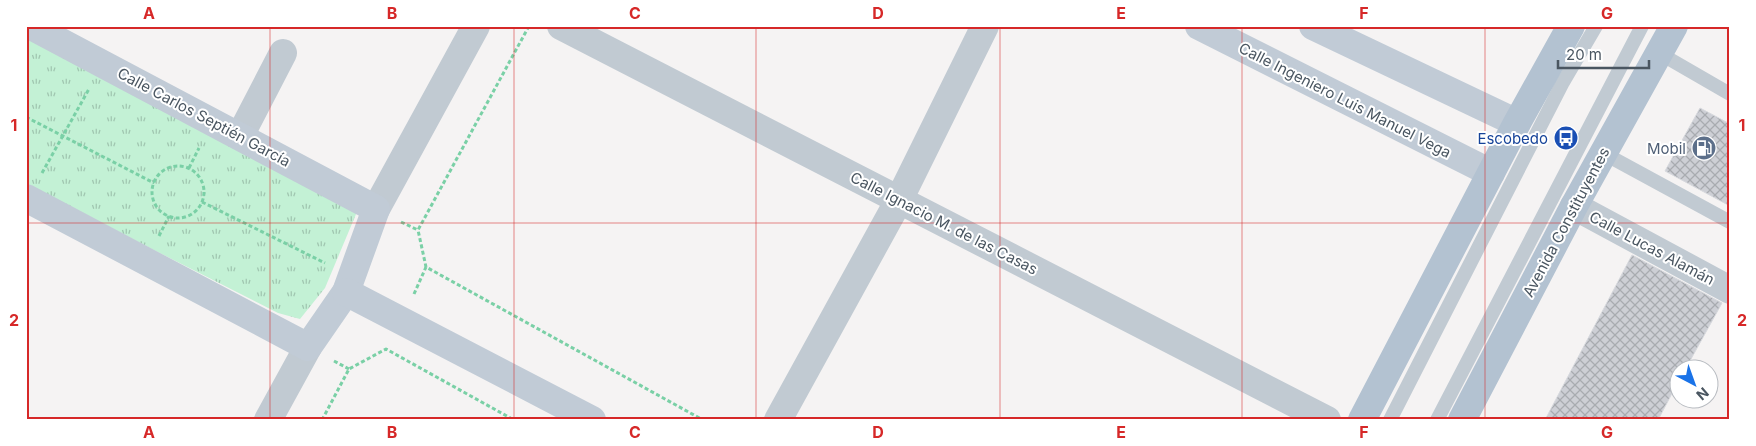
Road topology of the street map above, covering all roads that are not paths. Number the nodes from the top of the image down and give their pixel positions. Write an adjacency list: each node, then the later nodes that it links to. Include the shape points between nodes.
1 (31, 26): 15 (street, Calle Carlos Septién García)
2 (476, 26): 21 (street)
3 (561, 26): 19 (street, Calle Ignacio M. de las Casas)
4 (985, 26): 19 (street)
5 (1199, 26): 17 (street, Calle Ingeniero Luis Manuel Vega)
6 (1313, 26): 14 (street)
7 (1571, 26): 14 (main road)
8 (1596, 26): 31 (lane, via 1562,84)
9 (1642, 26): 32 (lane)
10 (1674, 26): 12 (main road, Avenida Constituyentes)
11 (283, 53): 15 (street)
12 (1659, 53): 13 (lane); 16 (main road, Avenida Constituyentes)
13 (1730, 94)
14 (1517, 123): 17 (main road)
15 (240, 136): 21 (street, Calle Carlos Septién García)
16 (1603, 153): 20 (main road, Avenida Constituyentes); 22 (lane)
17 (1491, 173): 30 (main road)
18 (27, 199): 25 (street)
19 (899, 200): 28 (street); 29 (street, Calle Ignacio M. de las Casas)
20 (1574, 206): 24 (street, Calle Lucas Alamán); 33 (main road, Avenida Constituyentes)
21 (376, 209): 23 (street)
22 (1730, 222)
23 (349, 285): 25 (street); 27 (street)
24 (1730, 290)
25 (308, 347): 26 (street)
26 (268, 420)
27 (592, 420)
28 (778, 420)
29 (1327, 420)
30 (1362, 420)
31 (1390, 420)
32 (1437, 420)
33 (1462, 420)

